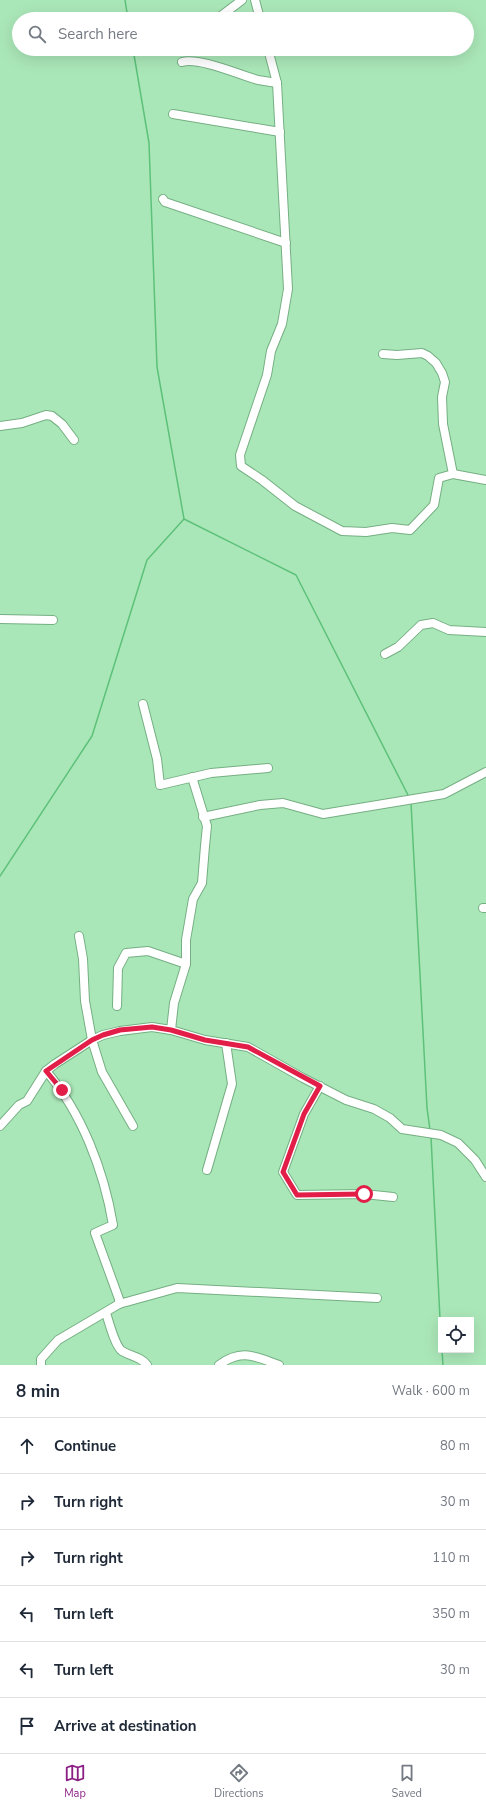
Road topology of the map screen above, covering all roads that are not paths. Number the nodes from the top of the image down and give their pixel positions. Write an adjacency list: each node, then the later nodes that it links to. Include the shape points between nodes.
1 (242, 0): 3 (street)
2 (255, 0): 4 (street)
3 (226, 12)
4 (258, 12)
5 (270, 56): 7 (street)
6 (182, 62): 7 (street, via 201,62)
7 (277, 83): 9 (street)
8 (173, 114): 9 (street)
9 (280, 132): 11 (street)
10 (163, 199): 11 (street, via 193,212)
11 (286, 242): 15 (street, via 288,289 282,324 271,351 267,375 240,455 241,466 295,506 324,522 342,531 366,532 392,528 410,530 434,505 439,478)
12 (383, 354): 15 (street, via 422,353 436,363 442,373 445,382 442,398 443,424)
13 (0, 426): 14 (street, via 22,423 46,415 52,416)
14 (74, 440)
15 (452, 474): 16 (street)
16 (486, 480)
17 (0, 619): 18 (street)
18 (52, 620)
19 (486, 632): 20 (street, via 449,630 433,623 421,625 398,647)
20 (385, 654)
21 (143, 704): 24 (street, via 157,759 160,785)
22 (268, 768): 24 (street)
23 (486, 772): 25 (street, via 444,794 322,814 283,803)
24 (192, 777): 25 (street)
25 (203, 817): 27 (street, via 207,826 202,883 193,899 186,940)
26 (79, 936): 30 (street, via 85,1001)
27 (186, 964): 28 (street, via 148,951 126,953 118,968); 29 (street, via 174,1004)
28 (117, 1006)
29 (171, 1030): 30 (street, via 152,1027 129,1029); 31 (street)
30 (92, 1040): 32 (street); 35 (street, via 102,1072)
31 (226, 1043): 33 (street, via 248,1047); 36 (street, via 232,1084)
32 (46, 1071): 34 (street, via 27,1101 19,1105); 40 (street, via 62,1090 95,1158 113,1225 95,1233)
33 (320, 1086): 37 (street, via 346,1100 374,1109 402,1129 441,1134 458,1143 475,1160); 38 (street, via 304,1114 283,1172 297,1195 364,1194)
34 (0, 1126)
35 (133, 1126)
36 (207, 1170)
37 (486, 1177)
38 (392, 1197)
39 (378, 1298): 40 (street, via 177,1288)
40 (119, 1304): 41 (street)
41 (106, 1313): 42 (street, via 58,1340 41,1359); 43 (street, via 117,1346 122,1351 142,1359)
42 (41, 1365)
43 (147, 1365)
44 (219, 1365): 45 (street, via 247,1354)
45 (279, 1365)

